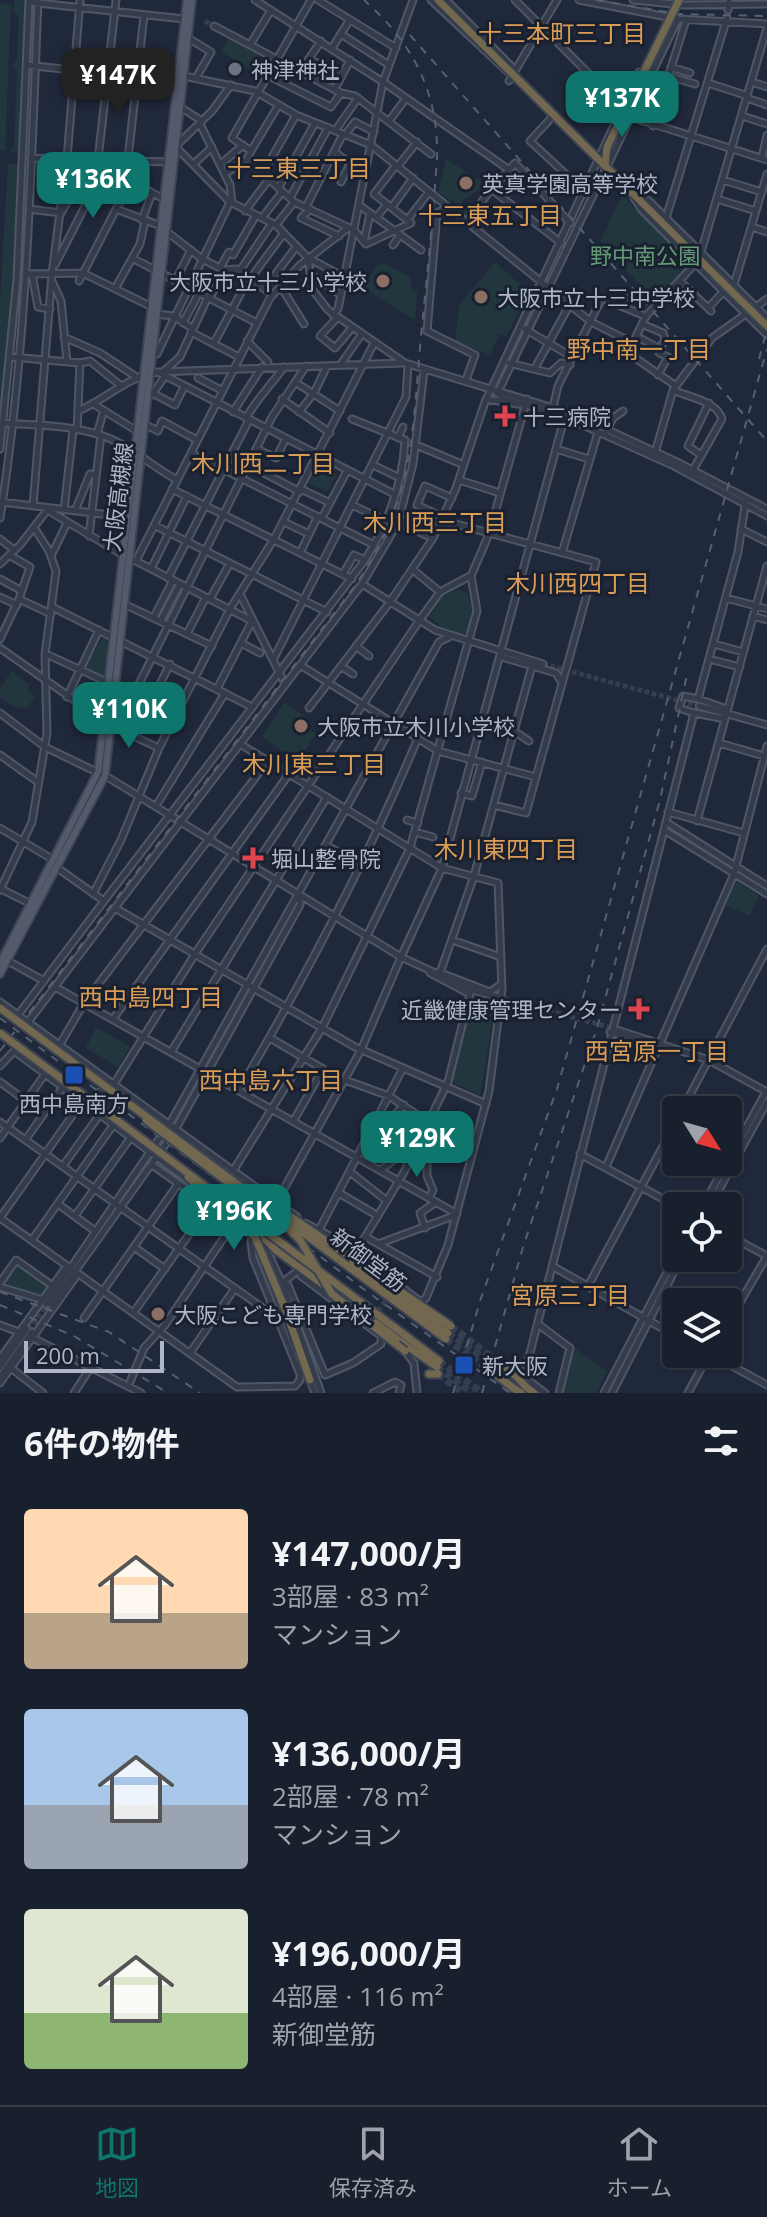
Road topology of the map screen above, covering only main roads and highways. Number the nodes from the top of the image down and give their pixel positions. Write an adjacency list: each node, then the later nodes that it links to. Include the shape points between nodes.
1 (189, 0): 4 (main road, 大阪高槻線); 4 (main road, 大阪高槻線, via 190,38)
2 (438, 0): 6 (highway)
3 (679, 0): 6 (highway, bridge, via 607,147)
4 (173, 145): 5 (main road, 大阪高槻線)
5 (171, 162): 7 (main road, 大阪高槻線); 7 (main road, 大阪高槻線)
6 (605, 166): 9 (highway, bridge)
7 (163, 228): 8 (main road, 大阪高槻線)
8 (158, 272): 10 (main road, 大阪高槻線); 10 (main road, 大阪高槻線)
9 (767, 326)
10 (146, 373): 11 (main road, 大阪高槻線); 11 (main road, 大阪高槻線, via 127,517)
11 (129, 559): 12 (main road, 大阪高槻線); 12 (main road, 大阪高槻線)
12 (117, 641): 13 (main road, 大阪高槻線); 13 (main road, 大阪高槻線)
13 (111, 725): 14 (main road, 大阪高槻線, via 102,774)
14 (55, 866): 15 (main road, 大阪高槻線); 15 (main road, 大阪高槻線)
15 (2, 961): 16 (main road, 大阪高槻線)
16 (0, 974)
17 (0, 1009): 19 (highway, 新御堂筋, bridge)
18 (0, 1033): 20 (highway, 新御堂筋, bridge); 21 (highway)
19 (111, 1088): 22 (highway, 新御堂筋, bridge); 24 (highway, bridge); 25 (highway, bridge, via 288,1228 332,1294)
20 (180, 1167): 26 (highway, 新御堂筋, bridge); 28 (highway, bridge, via 250,1231)
21 (193, 1177): 23 (highway); 23 (highway, via 200,1189)
22 (252, 1192): 24 (highway, 新御堂筋, bridge); 24 (highway, bridge, via 339,1247)
23 (221, 1201): 25 (highway, bridge)
24 (448, 1333)
25 (404, 1347): 26 (highway); 26 (highway, 新御堂筋, via 436,1369)
26 (430, 1354)
27 (499, 1370): 29 (highway, bridge)
28 (308, 1376)
29 (522, 1391): 30 (highway, bridge)
30 (534, 1393)

